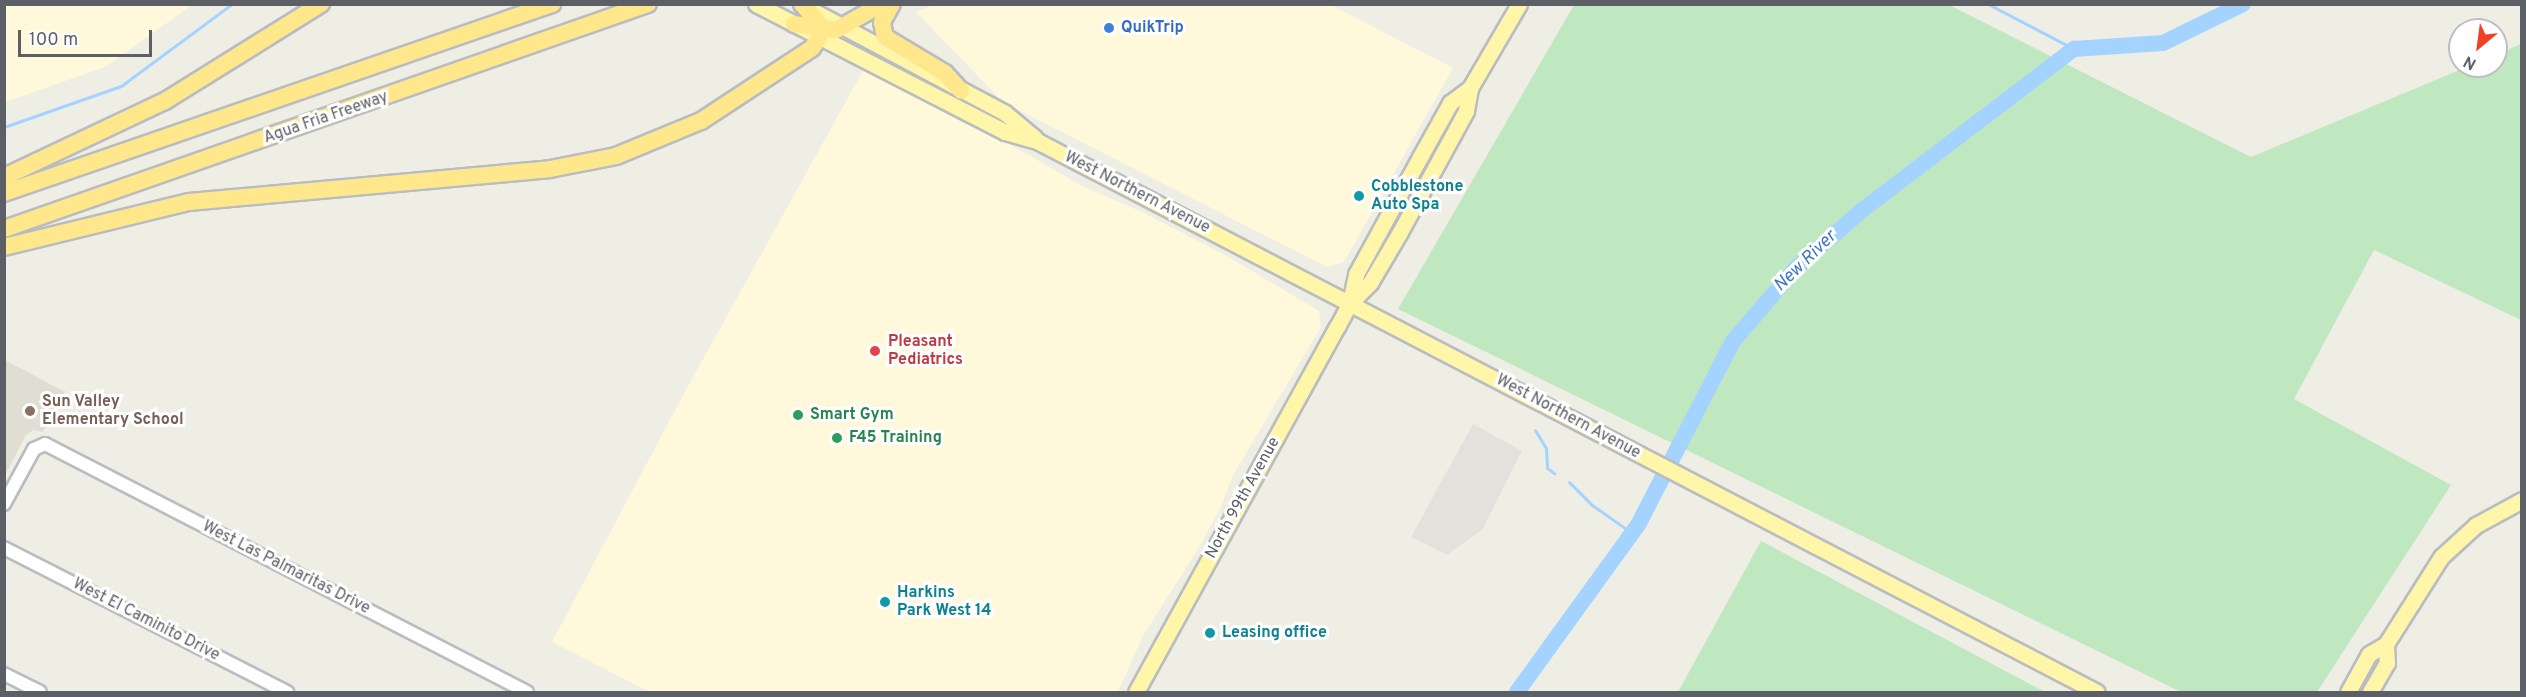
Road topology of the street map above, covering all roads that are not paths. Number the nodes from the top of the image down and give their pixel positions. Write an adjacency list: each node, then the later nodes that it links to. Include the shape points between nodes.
1 (321, 4): 14 (highway, via 165,101)
2 (552, 4): 15 (highway, Agua Fria Freeway)
3 (648, 4): 16 (highway, Agua Fria Freeway)
4 (756, 4): 9 (main road)
5 (802, 4): 10 (main road, West Northern Avenue); 11 (highway, via 815,18)
6 (882, 4): 10 (highway)
7 (892, 4): 12 (highway, via 882,22 885,37 945,73)
8 (1519, 4): 18 (main road, North 99th Avenue, via 1470,88 1466,111 1400,232 1370,283)
9 (794, 24): 11 (highway)
10 (846, 27): 11 (highway); 12 (main road, West Northern Avenue)
11 (819, 34): 13 (main road, West Northern Avenue, via 1005,132); 17 (highway, via 812,48 701,121 655,142 593,162 189,202)
12 (961, 91): 13 (main road, West Northern Avenue, via 1005,113)
13 (1039, 142): 18 (main road, West Northern Avenue)
14 (4, 177)
15 (4, 193)
16 (4, 229)
17 (4, 247)
18 (1350, 303): 28 (main road, North 99th Avenue); 29 (main road, West Northern Avenue)
19 (2522, 500): 22 (main road, via 2476,525 2453,544 2421,583)
20 (4, 504): 25 (street, West Las Palmaritas Drive, via 34,449 45,444)
21 (4, 548): 27 (street, West El Caminito Drive)
22 (2386, 644): 24 (main road, via 2369,654); 32 (main road, via 2387,663)
23 (4, 674): 26 (street)
24 (2357, 677): 30 (main road); 31 (main road)
25 (522, 691)
26 (40, 693)
27 (287, 693)
28 (1136, 693)
29 (2097, 693)
30 (2344, 693)
31 (2348, 693)
32 (2370, 693)

